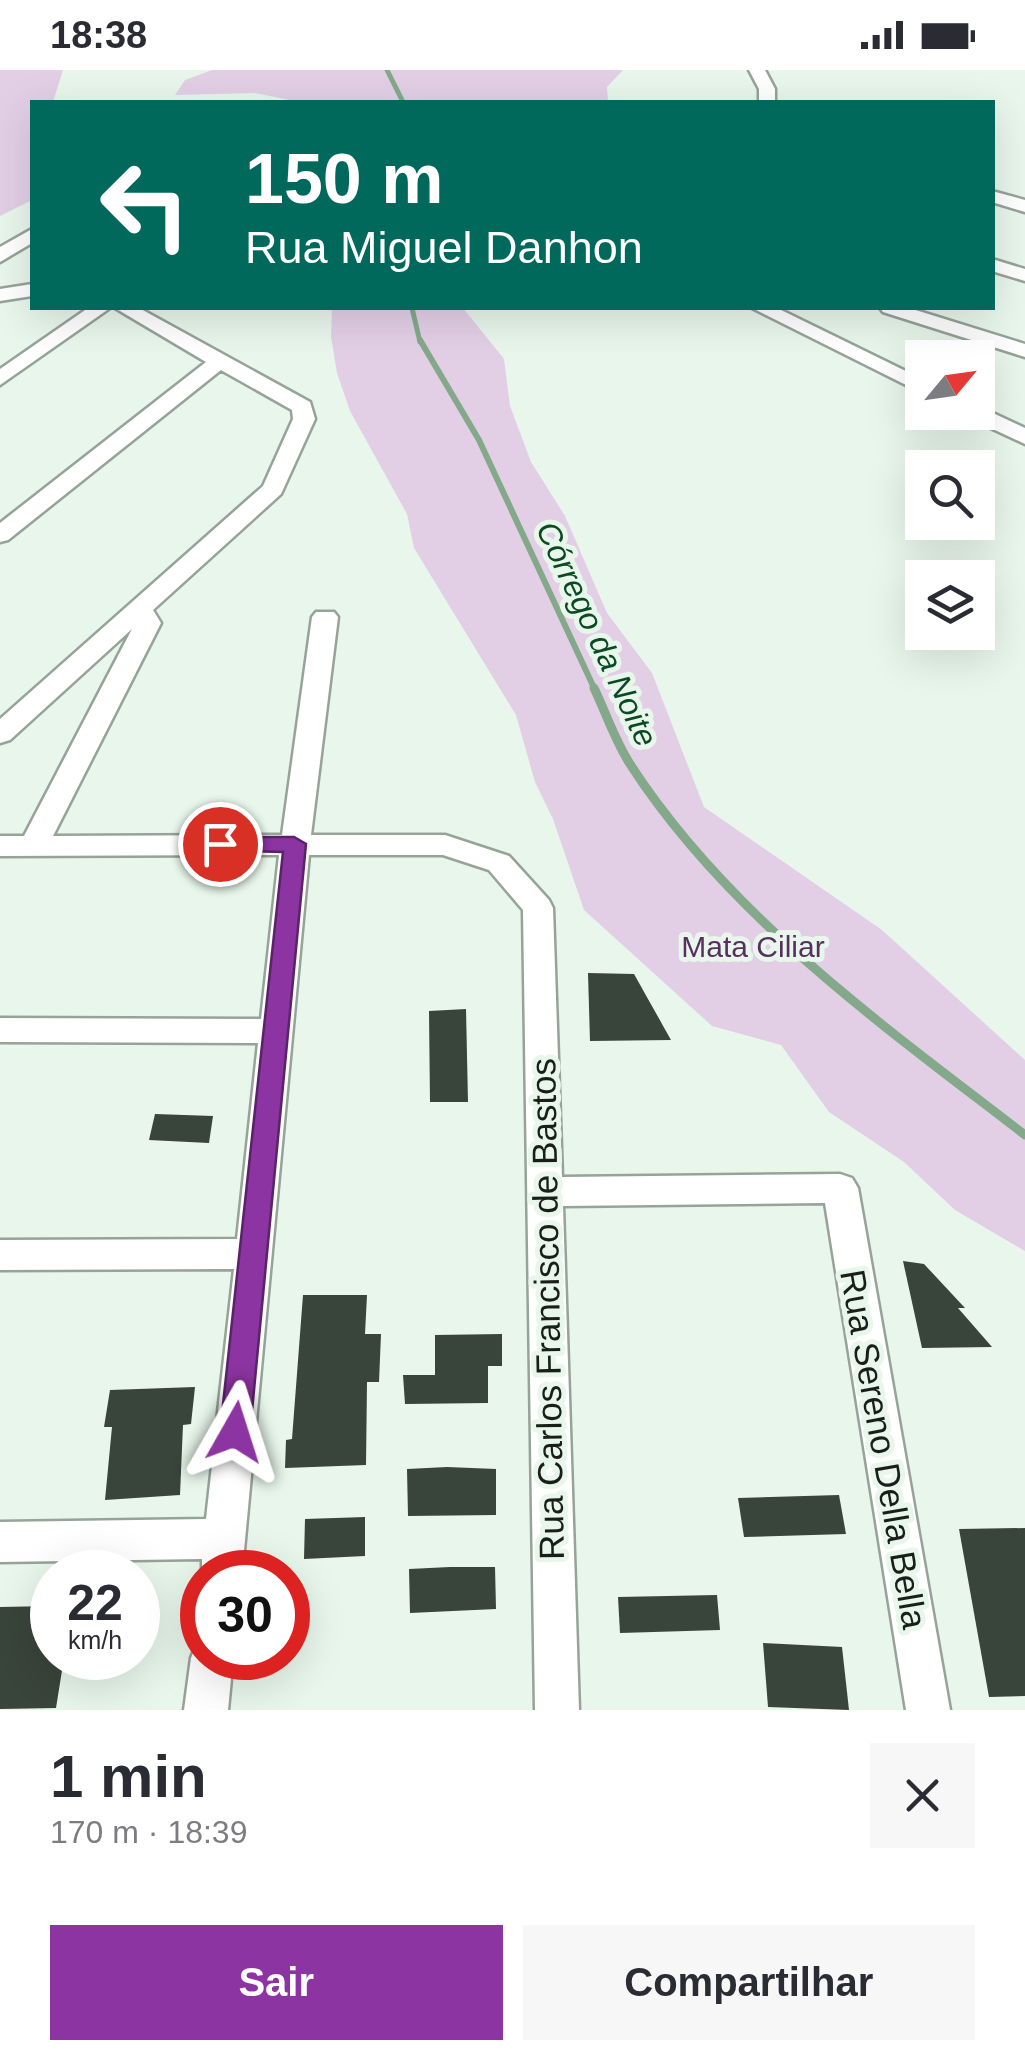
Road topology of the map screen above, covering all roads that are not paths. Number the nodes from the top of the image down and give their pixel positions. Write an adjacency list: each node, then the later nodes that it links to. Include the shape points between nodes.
1 (756, 70): 2 (street)
2 (768, 100)
3 (995, 197): 4 (street)
4 (1025, 206)
5 (30, 235): 6 (street)
6 (0, 256)
7 (995, 266): 8 (street)
8 (1025, 274)
9 (30, 290): 10 (street)
10 (0, 295)
11 (97, 310): 18 (street)
12 (129, 310): 16 (street)
13 (766, 310): 17 (street)
14 (896, 310): 15 (street)
15 (1025, 352)
16 (221, 360): 21 (street); 22 (street, via 302,407 304,419 273,489)
17 (905, 378)
18 (0, 379)
19 (995, 422): 20 (street)
20 (1025, 437)
21 (0, 535)
22 (140, 609): 24 (street); 27 (street, via 148,623)
23 (325, 617): 25 (street)
24 (0, 734)
25 (294, 844): 27 (street); 29 (street); 30 (street, Rua Carlos Francisco de Bastos, via 445,845 499,863 538,908)
26 (0, 846): 27 (street)
27 (34, 846)
28 (0, 1030): 29 (street)
29 (276, 1031): 31 (street)
30 (544, 1192): 38 (street, Rua Carlos Francisco de Bastos); 39 (street, Rua Sereno Della Bella, via 840,1188)
31 (253, 1254): 32 (street); 34 (street)
32 (0, 1255)
33 (0, 1542): 35 (street)
34 (224, 1550)
35 (180, 1553)
36 (209, 1680): 37 (street)
37 (206, 1710)
38 (556, 1710)
39 (928, 1710)

